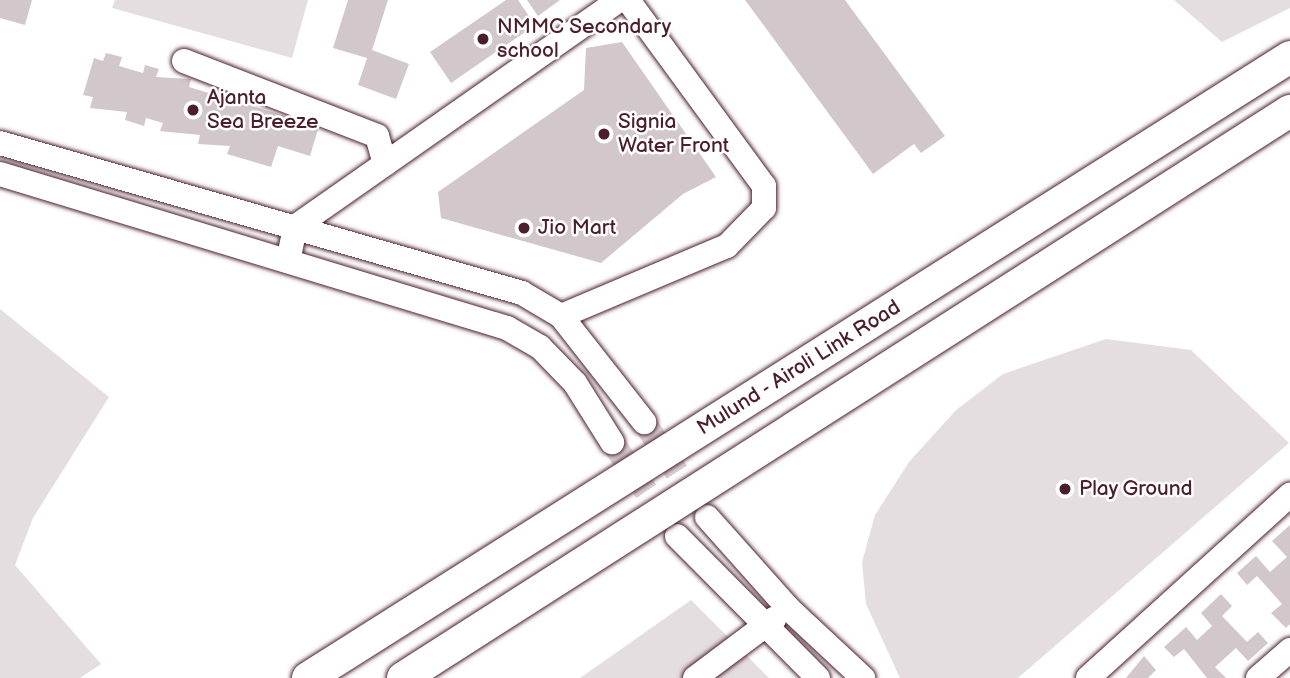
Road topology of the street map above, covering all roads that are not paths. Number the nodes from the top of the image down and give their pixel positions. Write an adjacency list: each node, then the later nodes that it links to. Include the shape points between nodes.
1 (619, 0): 7 (street)
2 (628, 0): 11 (street, via 764,186 764,208 727,246)
3 (1290, 57): 20 (main road, Mulund - Airoli Link Road, bridge)
4 (184, 61): 7 (street, via 377,136)
5 (1290, 111): 21 (main road, bridge)
6 (0, 143): 9 (street)
7 (385, 164): 9 (street)
8 (0, 174): 10 (street)
9 (295, 227): 10 (street); 11 (street, via 522,293)
10 (288, 261): 13 (street, via 507,328 540,347 575,383)
11 (561, 316): 12 (street)
12 (644, 422)
13 (612, 442)
14 (1290, 495): 25 (street)
15 (707, 517): 17 (street)
16 (677, 536): 18 (street)
17 (788, 608): 18 (street); 24 (street)
18 (762, 628): 22 (street); 23 (street)
19 (1290, 650): 26 (street)
20 (308, 678)
21 (403, 678)
22 (695, 678)
23 (818, 678)
24 (863, 678)
25 (1088, 678)
26 (1258, 678)

